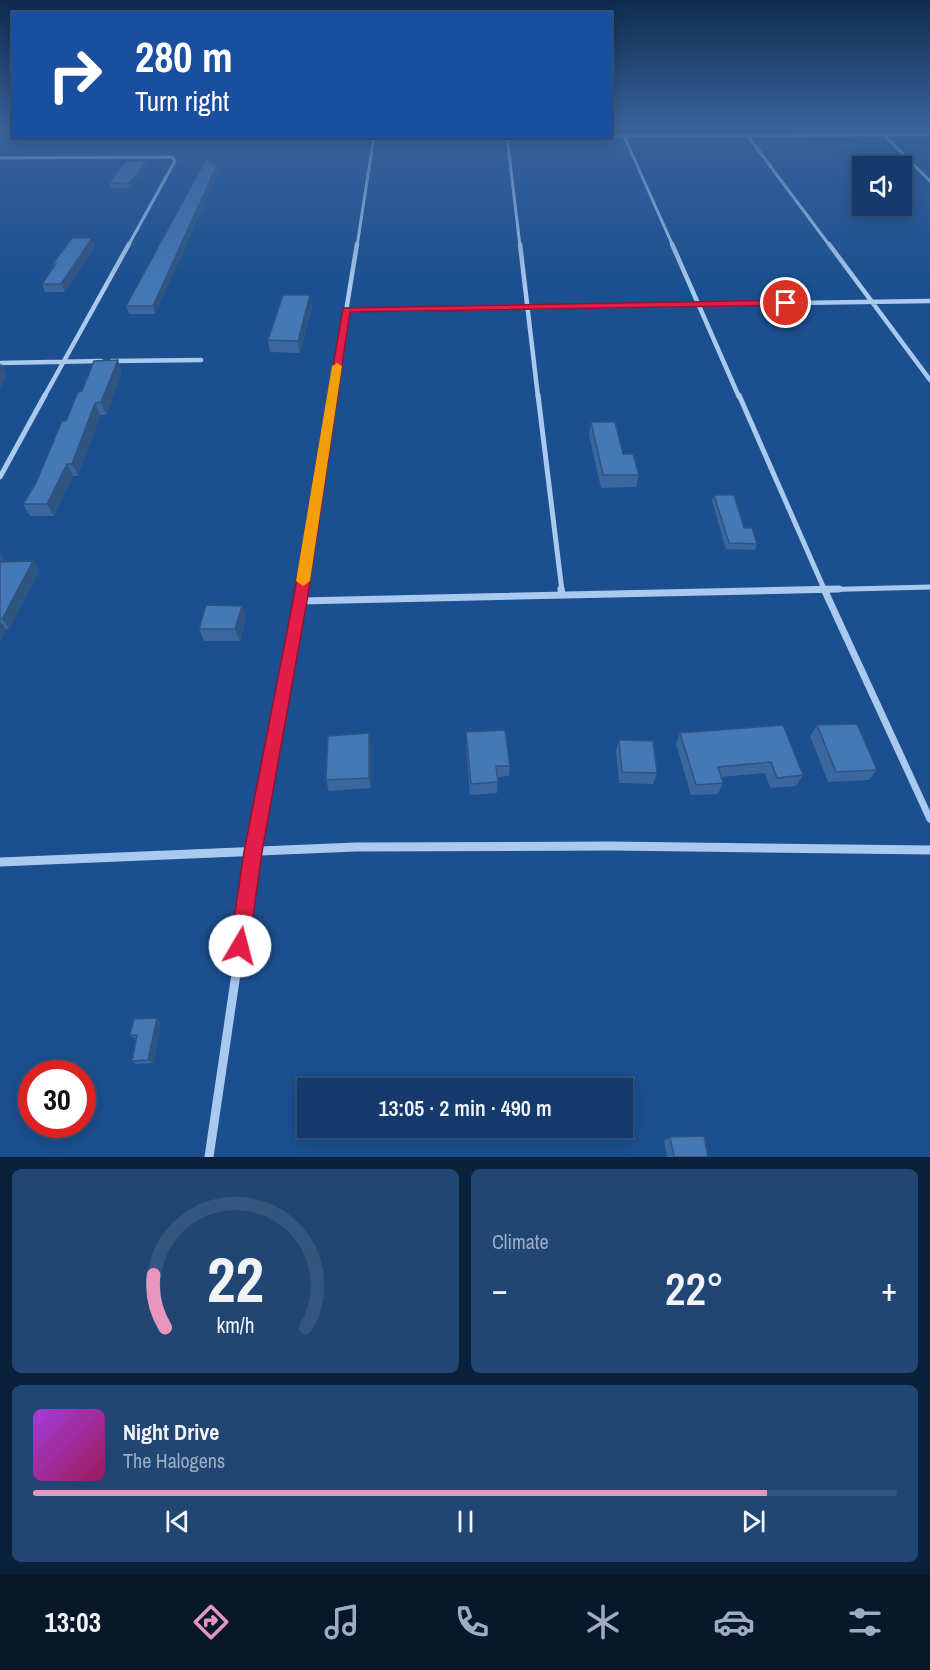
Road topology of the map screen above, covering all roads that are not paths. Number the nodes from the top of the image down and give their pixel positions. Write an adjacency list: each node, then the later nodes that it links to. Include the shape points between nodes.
1 (165, 181): 12 (street)
2 (367, 181): 10 (street)
3 (513, 181): 9 (street)
4 (644, 181): 8 (street)
5 (781, 181): 6 (street)
6 (871, 301): 7 (street); 8 (street); 14 (street)
7 (930, 301)
8 (700, 304): 9 (street); 17 (street)
9 (529, 307): 10 (street); 18 (street)
10 (346, 310): 19 (street)
11 (201, 360): 12 (street)
12 (65, 362): 13 (street); 15 (street)
13 (0, 363)
14 (930, 380)
15 (0, 477)
16 (930, 587): 17 (street)
17 (824, 588): 18 (street); 20 (street)
18 (562, 594): 19 (street)
19 (300, 601): 22 (street)
20 (930, 819)
21 (930, 850): 22 (street, via 589,846 356,847)
22 (253, 852): 23 (street); 24 (street)
23 (0, 862)
24 (209, 1157)

